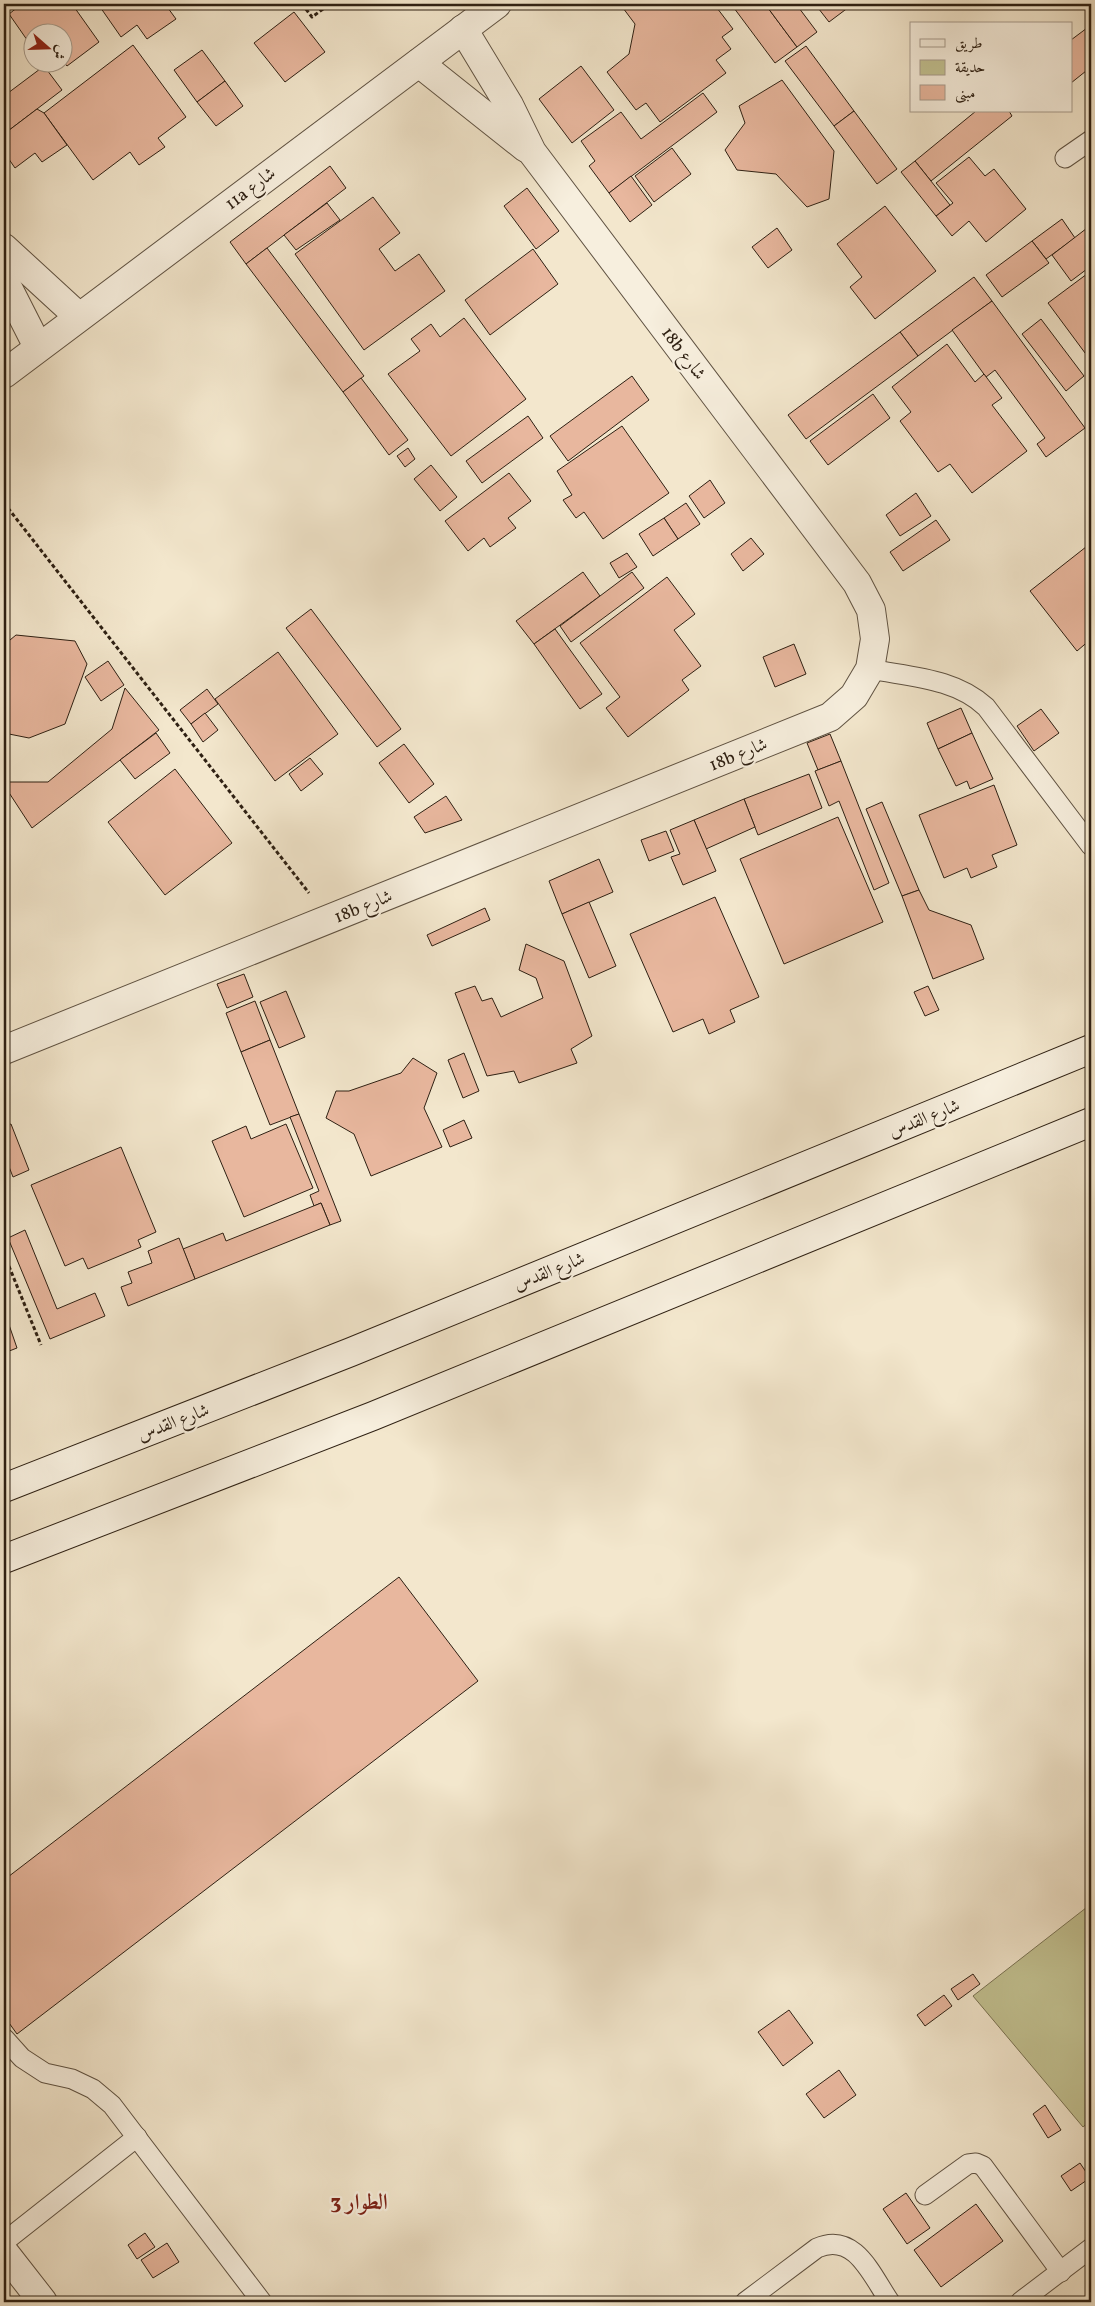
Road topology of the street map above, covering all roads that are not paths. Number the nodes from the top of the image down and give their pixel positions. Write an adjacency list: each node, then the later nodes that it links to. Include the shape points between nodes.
1 (497, 4): 2 (street, 11a شارع)
2 (463, 29): 3 (street, 11a شارع); 5 (street, 18b شارع, via 509,105)
3 (419, 63): 5 (street, 18b شارع); 9 (street, 11a شارع)
4 (1091, 140): 6 (lane)
5 (532, 152): 12 (street, 18b شارع, via 857,583 871,610 875,639)
6 (1065, 158)
7 (4, 248): 9 (street)
8 (4, 280): 10 (street)
9 (78, 316): 10 (street, 11a شارع)
10 (38, 347): 11 (street, 11a شارع)
11 (4, 374)
12 (870, 669): 13 (lane, via 939,682 974,696 986,707); 15 (street, 18b شارع, via 854,696 830,717)
13 (1091, 846)
14 (1091, 1049): 17 (street, شارع القدس, via 350,1352)
15 (4, 1050)
16 (1087, 1127): 18 (street, via 373,1416)
17 (4, 1488)
18 (4, 1559)
19 (4, 2038): 20 (lane, via 22,2058 45,2072 72,2079 112,2104)
20 (137, 2137): 22 (lane); 27 (lane)
21 (925, 2195): 25 (lane, via 968,2164 984,2166)
22 (4, 2242)
23 (1091, 2248): 25 (lane)
24 (4, 2252): 26 (street)
25 (1060, 2272): 30 (lane)
26 (43, 2302)
27 (262, 2302)
28 (745, 2302): 29 (lane, via 817,2248 837,2243 856,2252)
29 (890, 2302)
30 (1020, 2302)

